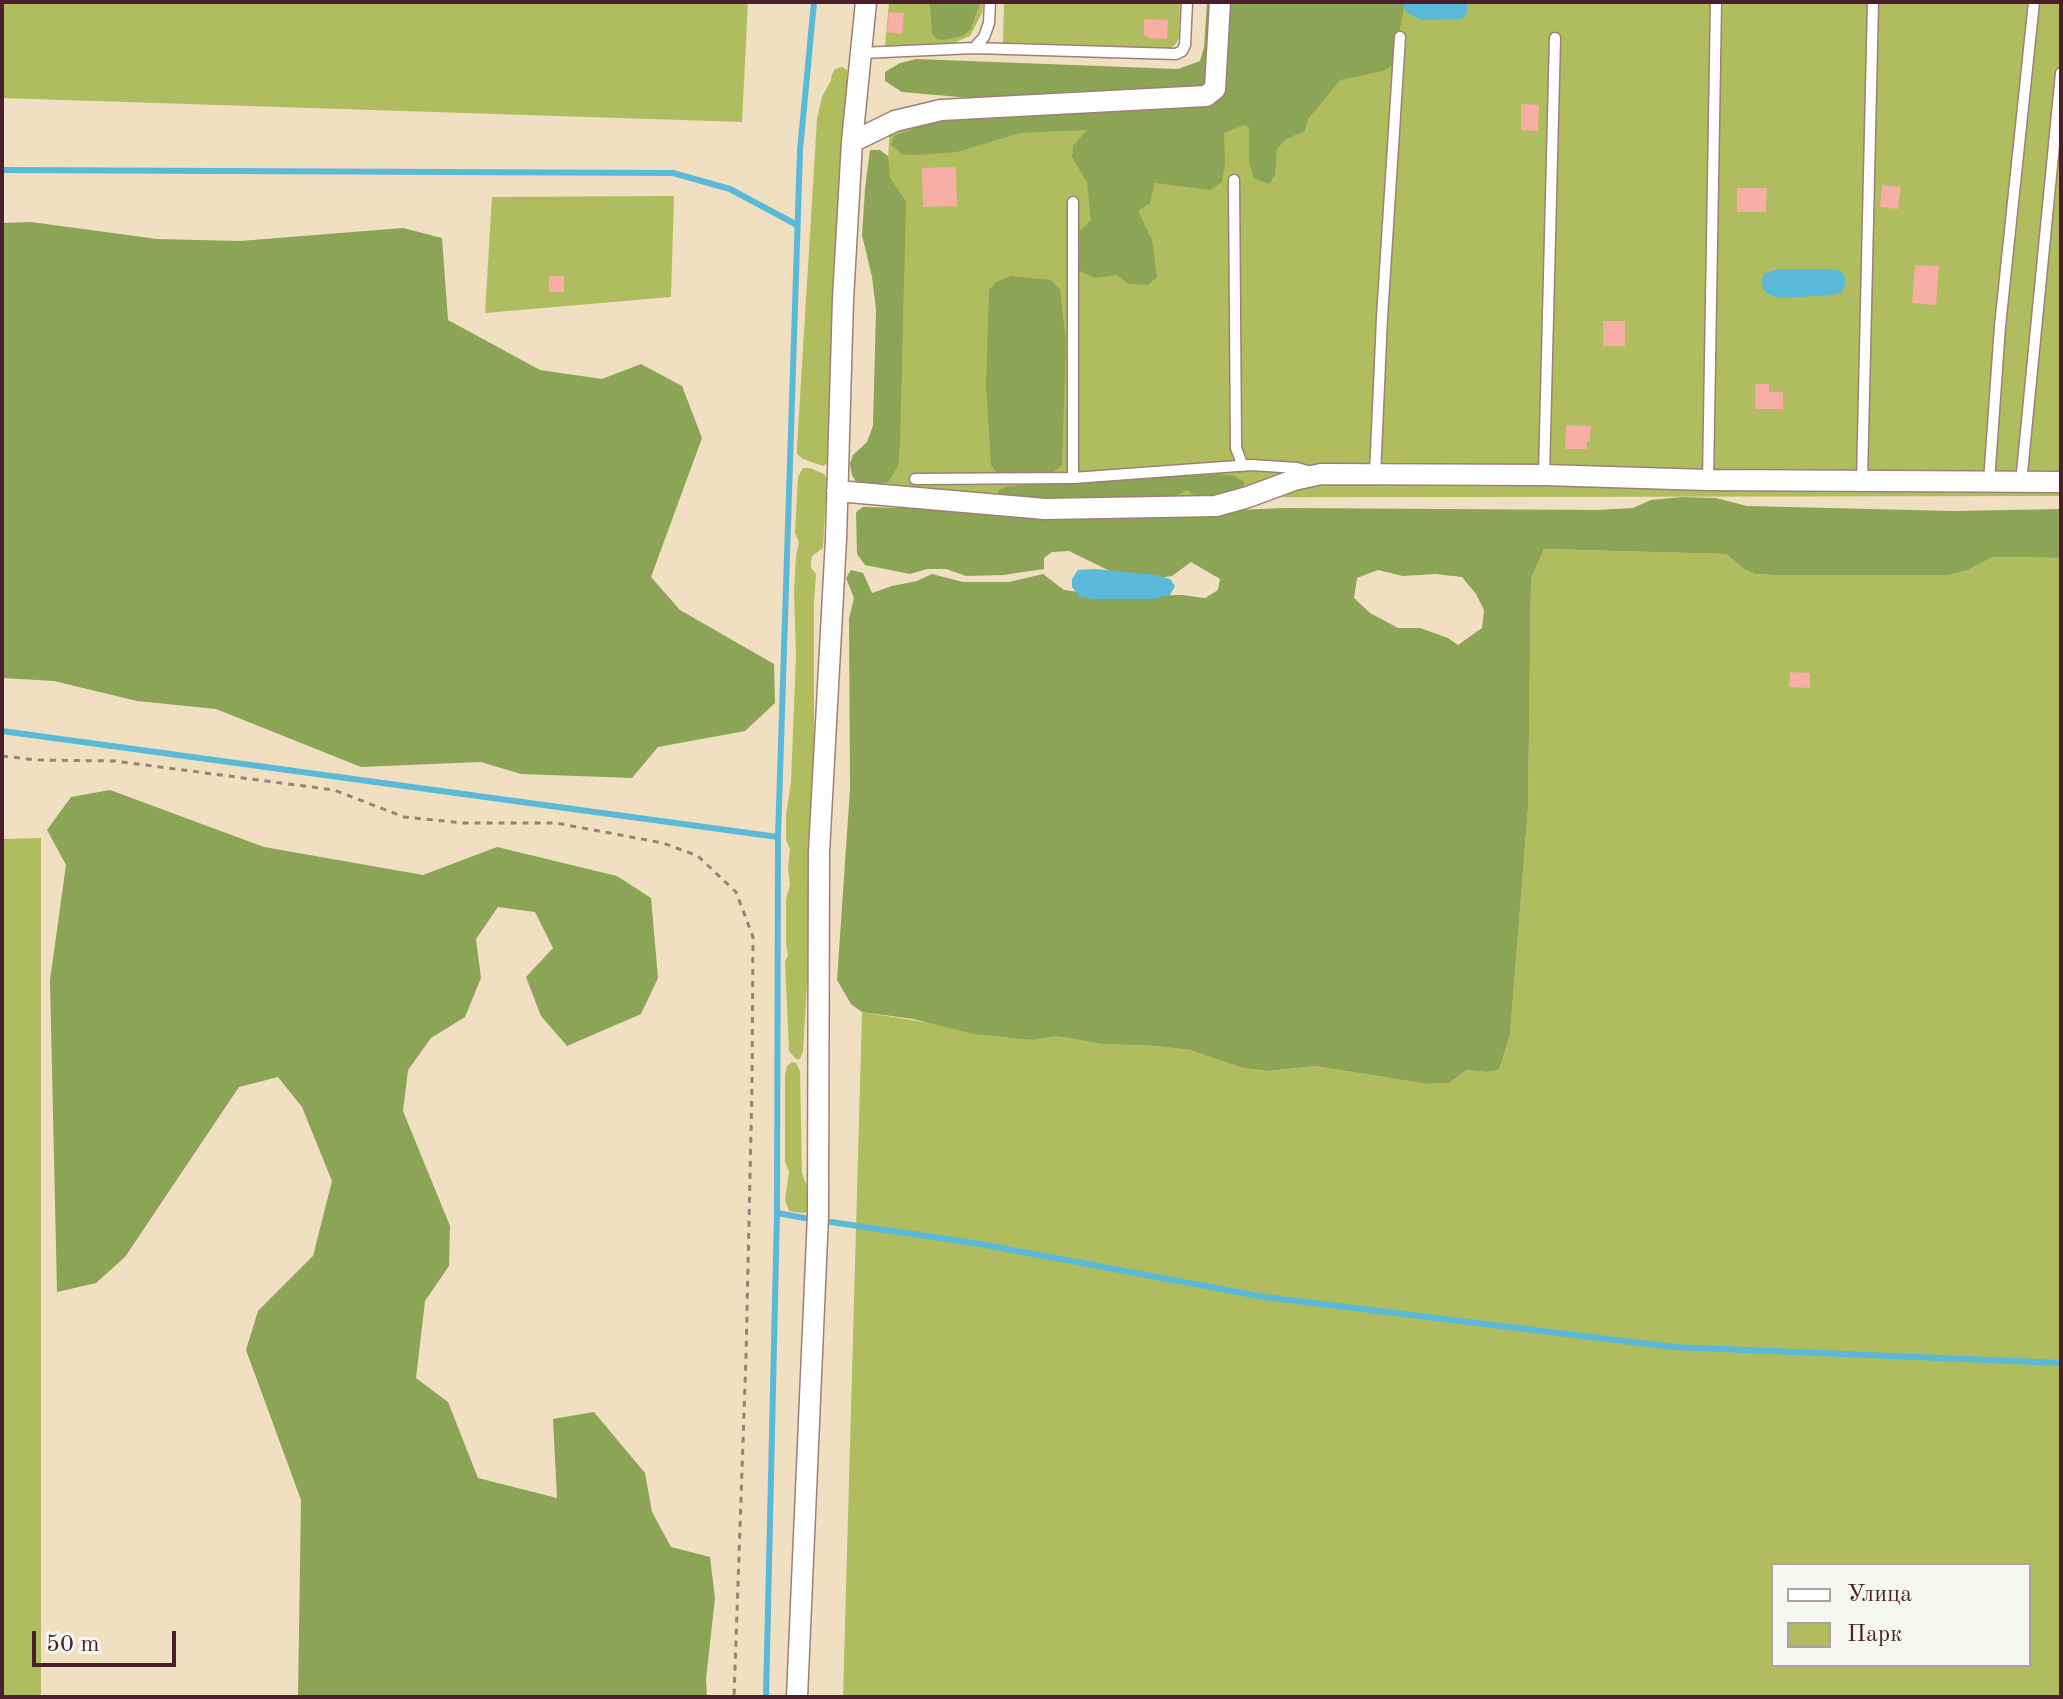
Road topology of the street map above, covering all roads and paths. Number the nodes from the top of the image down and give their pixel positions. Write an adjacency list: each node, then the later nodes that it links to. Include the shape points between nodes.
1 (866, 2): 11 (street)
2 (990, 2): 10 (lane, via 989,23)
3 (1187, 2): 10 (lane, via 1185,45 1176,54)
4 (1220, 2): 13 (street, via 1215,89 1206,96 941,110 895,121)
5 (1716, 2): 22 (lane)
6 (1873, 2): 23 (lane)
7 (2034, 2): 24 (lane)
8 (1400, 37): 18 (lane)
9 (1555, 38): 19 (lane)
10 (974, 48): 11 (lane)
11 (861, 53): 13 (street)
12 (2061, 73): 26 (lane)
13 (852, 142): 27 (street)
14 (1234, 180): 16 (lane, via 1236,448)
15 (1073, 202): 20 (lane)
16 (1243, 466): 17 (lane); 20 (lane)
17 (1321, 474): 18 (street); 27 (street, via 1216,506 1045,509)
18 (1375, 475): 19 (street)
19 (1544, 475): 22 (street)
20 (1073, 478): 21 (lane)
21 (915, 479)
22 (1708, 480): 23 (street)
23 (1862, 481): 24 (street)
24 (1989, 482): 26 (street)
25 (2061, 482): 26 (street)
26 (2021, 483)
27 (837, 491): 30 (street, via 819,852 818,1215)
28 (2, 756): 29 (path, via 115,761 334,790 404,817 556,823 663,843 698,856 736,892 753,937)
29 (734, 1697)
30 (797, 1697)

